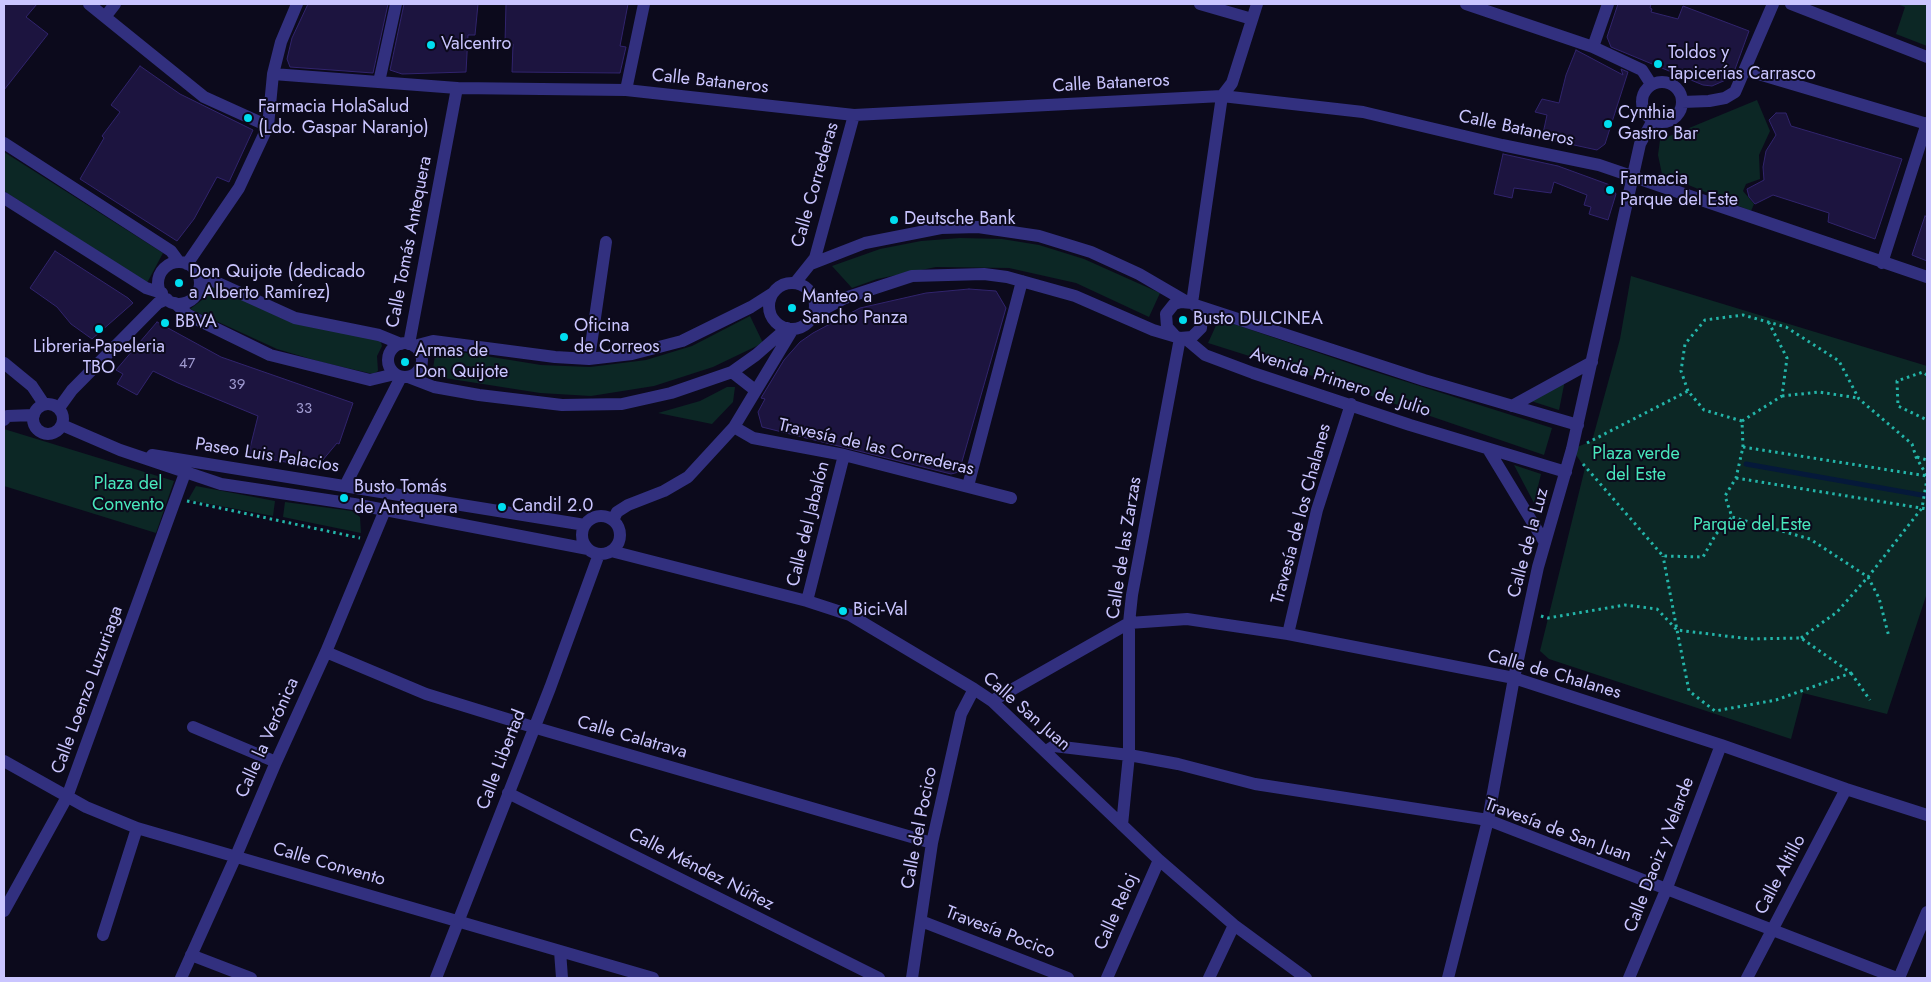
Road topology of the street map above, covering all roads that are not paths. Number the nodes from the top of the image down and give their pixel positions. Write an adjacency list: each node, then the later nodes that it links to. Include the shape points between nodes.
1 (89, 4): 12 (street)
2 (115, 4): 12 (street)
3 (297, 4): 17 (street, via 281,42)
4 (396, 4): 18 (street)
5 (644, 4): 21 (street)
6 (1200, 4): 13 (street)
7 (1257, 4): 13 (street)
8 (1466, 4): 14 (street)
9 (1608, 4): 14 (street)
10 (1773, 4): 16 (street)
11 (1791, 4): 15 (street)
12 (105, 17): 27 (street, via 204,97)
13 (1252, 19): 22 (street, via 1232,83)
14 (1593, 47): 19 (street, via 1642,70)
15 (1927, 57)
16 (1745, 70): 23 (street, via 1735,92 1725,98); 26 (street)
17 (273, 74): 18 (street, Calle Bataneros); 27 (street)
18 (379, 82): 20 (street, Calle Bataneros)
19 (1652, 84): 23 (street, via 1672,84 1680,92); 25 (street, via 1644,92 1642,103 1645,113)
20 (457, 88): 21 (street, Calle Bataneros); 45 (street, Calle Tomás Antequera)
21 (626, 90): 24 (street, Calle Bataneros)
22 (1222, 96): 24 (street, Calle Bataneros); 29 (street, Calle Bataneros, via 1363,112 1599,165); 41 (street)
23 (1682, 102): 25 (street, via 1680,112 1673,119)
24 (854, 116): 34 (street, Calle Correderas, via 815,258)
25 (1653, 120): 29 (street, Calle de la Luz, via 1640,144)
26 (1927, 124): 32 (street)
27 (268, 126): 33 (street, via 239,188)
28 (4, 143): 33 (street, via 171,251)
29 (1633, 176): 32 (street, Calle Bataneros); 47 (street, Calle de la Luz)
30 (4, 198): 40 (street, via 146,288)
31 (606, 242): 46 (street)
32 (1882, 262): 36 (street, Calle Bataneros)
33 (183, 263): 35 (street, via 192,266); 40 (street, via 172,264 161,273 159,280)
34 (810, 264): 38 (street); 41 (street, Avenida Primero de Julio, via 865,243 941,228 978,227 1039,236 1091,252)
35 (198, 274): 40 (street, via 200,287 194,298 182,303); 45 (street, via 295,318)
36 (1927, 277)
37 (1022, 281): 42 (street, Avenida Primero de Julio, via 984,274 912,276 845,298); 44 (street, Avenida Primero de Julio, via 1075,296 1153,330); 66 (street)
38 (795, 283): 39 (street, via 782,285); 42 (street, via 812,294)
39 (773, 293): 43 (street, via 770,314 774,321); 46 (street, via 682,341 632,354)
40 (168, 298): 50 (street, via 188,314 270,355 370,380); 55 (street, via 158,303)
41 (1191, 303): 44 (street, via 1199,309 1203,321 1198,333); 44 (street, via 1174,304 1166,314 1167,327); 54 (street, Avenida Primero de Julio)
42 (813, 315): 43 (street, via 805,325)
43 (790, 329): 49 (street); 51 (street)
44 (1180, 338): 53 (street, Avenida Primero de Julio, via 1205,355); 77 (street, Calle de las Zarzas)
45 (408, 344): 46 (street, via 432,341); 50 (street, via 396,346 389,355 389,366); 50 (street, via 422,355 422,367 418,372)
46 (590, 359)
47 (1592, 362): 54 (street); 58 (street, Calle de la Luz)
48 (4, 363): 52 (street, via 32,386)
49 (732, 372): 50 (street, via 671,393 622,404 562,405 479,396); 51 (street)
50 (401, 376): 67 (street)
51 (755, 390): 60 (street)
52 (44, 404): 55 (street); 56 (street)
53 (1350, 404): 61 (street, Avenida Primero de Julio); 78 (street, Travesía de los Chalanes, via 1317,510)
54 (1512, 406): 58 (street, Avenida Primero de Julio)
55 (58, 408): 59 (street, via 63,416)
56 (34, 415): 57 (street, via 8,416); 59 (street, via 34,425 41,432 55,432)
57 (4, 420)
58 (1578, 425): 64 (street, Calle de la Luz)
59 (62, 426): 62 (street, Paseo Luis Palacios)
60 (734, 428): 63 (street, Travesía de las Correderas, via 753,438); 72 (street, via 688,477 628,505 617,512)
61 (1488, 449): 64 (street, Avenida Primero de Julio); 74 (street)
62 (120, 450): 65 (street, Paseo Luis Palacios); 67 (street, Paseo Luis Palacios)
63 (844, 455): 66 (street, Travesía de las Correderas); 76 (street, Calle del Jabalón)
64 (1566, 472): 74 (street, Calle de la Luz)
65 (185, 473): 69 (street, Paseo Luis Palacios, via 221,484); 92 (street, Calle Loenzo Luzuriaga)
66 (968, 486): 68 (street, Travesía de las Correderas)
67 (346, 487): 69 (street); 70 (street); 73 (street, Paseo Luis Palacios)
68 (1011, 498)
69 (334, 501): 70 (street, Paseo Luis Palacios)
70 (354, 504): 71 (street, Paseo Luis Palacios)
71 (385, 510): 75 (street, Paseo Luis Palacios); 79 (street, Calle la Verónica)
72 (613, 520): 73 (street, via 602,516); 75 (street, via 620,536 616,547)
73 (585, 525): 75 (street, via 582,537)
74 (1545, 543): 80 (street, Calle de la Luz)
75 (600, 551): 76 (street, Calle San Juan); 84 (street, Calle Libertad)
76 (807, 601): 81 (street, Calle San Juan, via 850,615)
77 (1129, 623): 78 (street, Calle de Chalanes, via 1187,619); 82 (street); 87 (street, Calle de las Zarzas)
78 (1288, 634): 80 (street, Calle de Chalanes)
79 (326, 652): 84 (street, Calle Calatrava, via 426,694); 89 (street, Calle la Verónica)
80 (1514, 678): 85 (street, Calle de Chalanes); 94 (street, Calle de la Luz)
81 (974, 689): 82 (street, Calle San Juan); 97 (street, Calle del Pocico, via 961,714)
82 (992, 701): 86 (street, Calle San Juan)
83 (193, 727): 89 (street)
84 (533, 727): 91 (street, Calle Libertad); 97 (street, Calle Calatrava)
85 (1721, 745): 90 (street, Calle de Chalanes); 100 (street, Calle Daoiz y Velarde)
86 (1046, 751): 87 (street, Travesía de San Juan, via 1054,746); 95 (street, Calle San Juan)
87 (1129, 755): 94 (street, Travesía de San Juan, via 1255,784); 95 (street, Calle de las Zarzas)
88 (4, 761): 92 (street, Calle Convento)
89 (276, 762): 98 (street, Calle la Verónica)
90 (1846, 789): 93 (street, Calle de Chalanes); 106 (street, Calle Altillo)
91 (508, 793): 103 (street, Calle Libertad); 115 (street, Calle Méndez Núñez)
92 (68, 797): 96 (street, Calle Convento); 101 (street, Calle Loenzo Luzuriaga)
93 (1927, 815)
94 (1488, 820): 100 (street, Travesía de San Juan); 121 (street, Calle de la Luz)
95 (1122, 825): 99 (street, Calle San Juan)
96 (137, 828): 98 (street, Calle Convento); 107 (street)
97 (932, 843): 104 (street, Calle del Pocico)
98 (236, 856): 103 (street, Calle Convento); 109 (street, Calle la Verónica)
99 (1159, 860): 105 (street, Calle San Juan); 118 (street, Calle Reloj)
100 (1666, 890): 106 (street, Travesía de San Juan); 122 (street, Calle Daoiz y Velarde)
101 (4, 911)
102 (1927, 912): 124 (street)
103 (457, 920): 108 (street, Calle Convento); 112 (street, Calle Libertad)
104 (921, 921): 116 (street, Calle del Pocico); 117 (street, Travesía Pocico)
105 (1234, 925): 119 (street); 120 (street, Calle San Juan)
106 (1772, 930): 123 (street, Calle Altillo); 124 (street, Travesía de San Juan)
107 (103, 934)
108 (560, 951): 113 (street); 114 (street, Calle Convento)
109 (191, 955): 110 (street, Calle la Verónica); 111 (street)
110 (181, 978)
111 (250, 978)
112 (436, 978)
113 (562, 978)
114 (653, 978)
115 (879, 978)
116 (912, 978)
117 (1068, 978)
118 (1107, 978)
119 (1209, 978)
120 (1306, 978)
121 (1448, 978)
122 (1629, 978)
123 (1747, 978)
124 (1898, 978)

